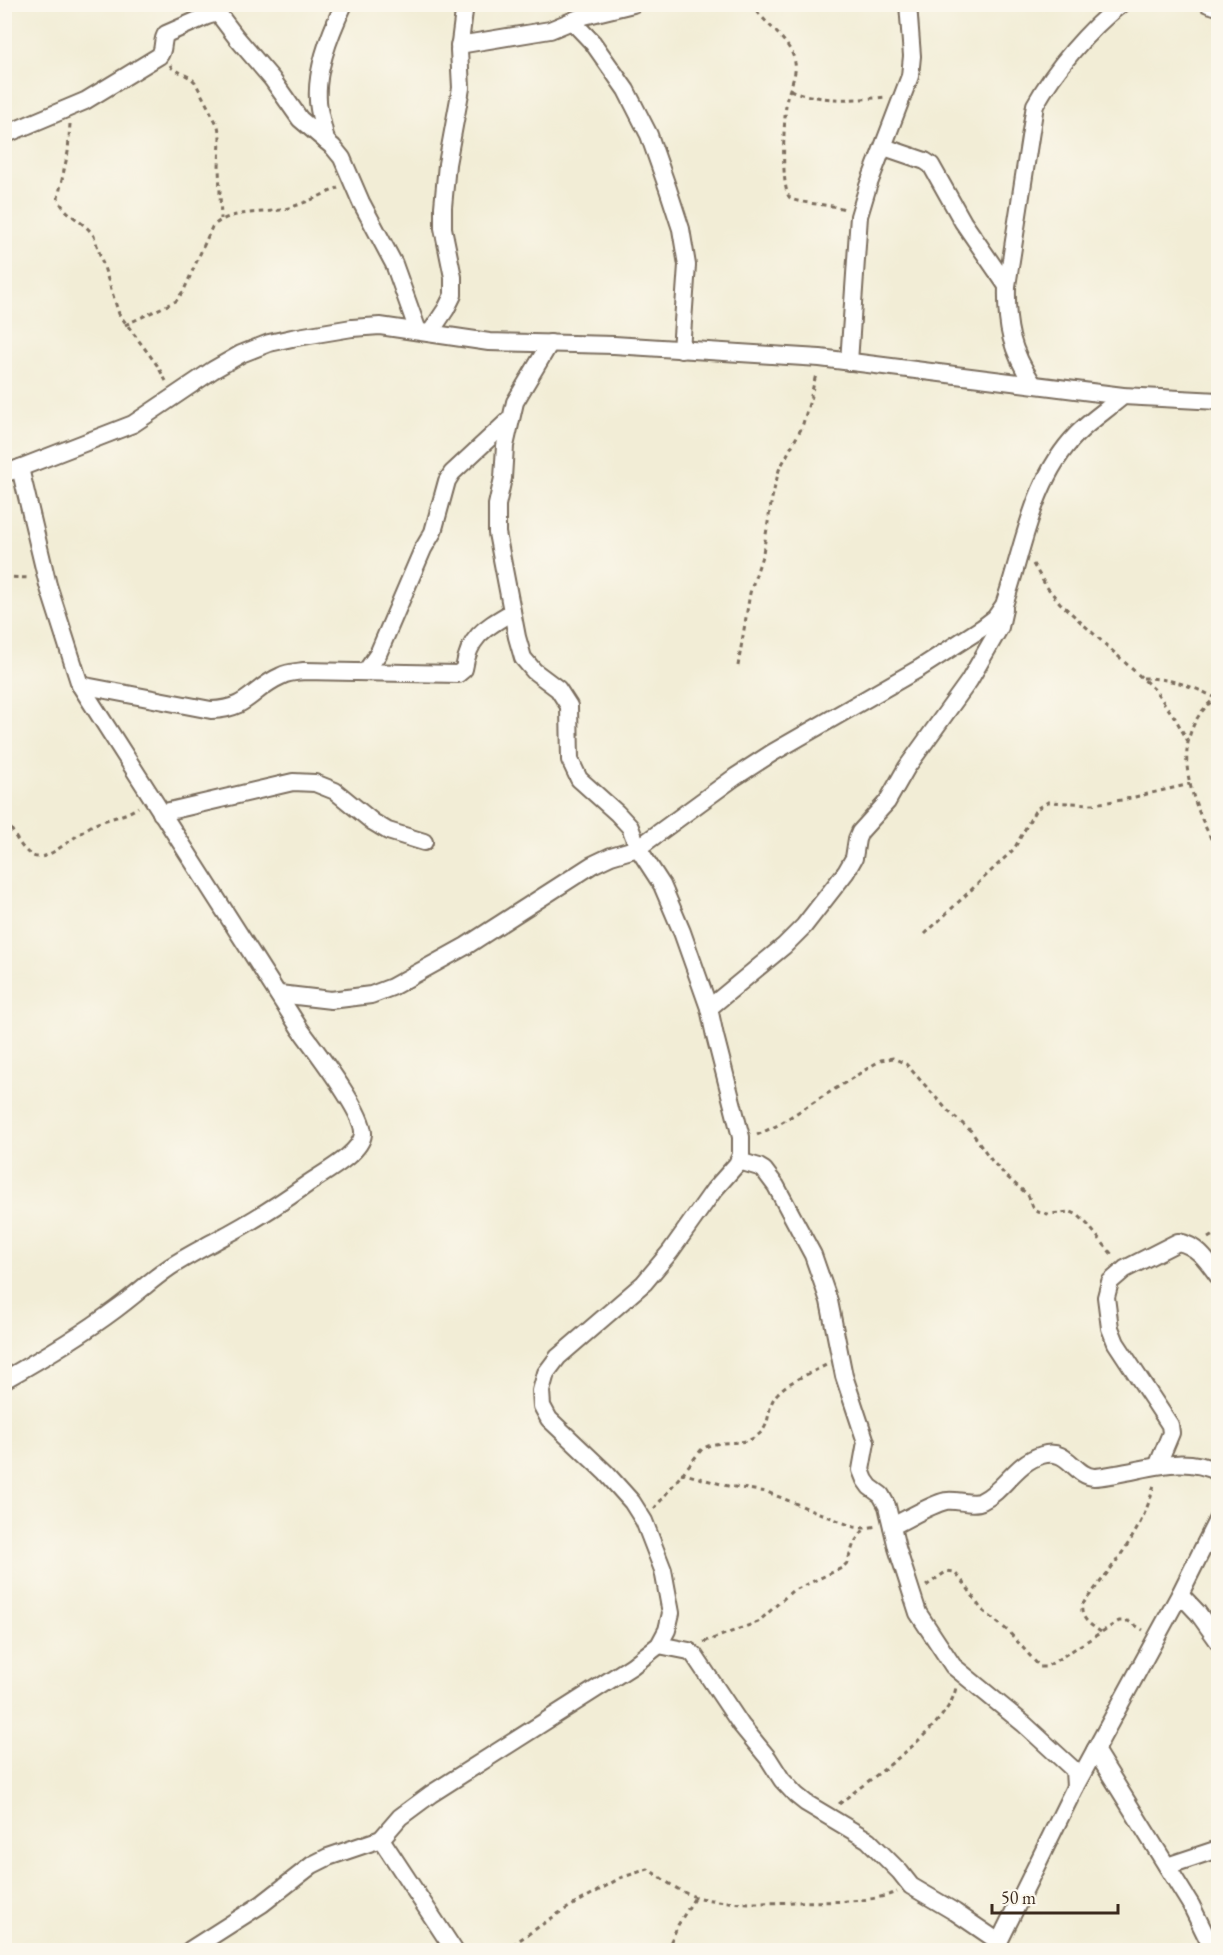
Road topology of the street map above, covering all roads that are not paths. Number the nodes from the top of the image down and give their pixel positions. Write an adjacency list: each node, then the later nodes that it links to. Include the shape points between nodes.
1 (344, 4): 12 (street, via 327,42 319,80 318,108)
2 (465, 4): 10 (street)
3 (633, 4): 9 (street)
4 (908, 4): 13 (street, via 910,76)
5 (1120, 4): 14 (street, via 1072,53 1035,105)
6 (1209, 4): 7 (street)
7 (1218, 7)
8 (214, 8): 11 (street, via 207,16 166,34 161,53 133,73 70,108); 12 (street, via 300,118)
9 (572, 21): 10 (street, via 550,30); 17 (street, via 626,90 649,135 681,229 687,265)
10 (459, 45): 15 (street, via 461,88 443,207 453,295 446,309)
11 (4, 135)
12 (326, 141): 15 (street, via 342,158)
13 (884, 147): 14 (street, via 931,165 963,222); 18 (street, via 859,216)
14 (1007, 286): 19 (street, via 1006,314 1012,343)
15 (424, 332): 16 (street, via 489,342); 23 (street, via 380,326 269,343 213,370 133,424)
16 (550, 343): 17 (street); 22 (street, via 515,402)
17 (681, 351): 18 (street)
18 (849, 362): 19 (street)
19 (1033, 384): 20 (street)
20 (1123, 396): 21 (street); 24 (street, via 1077,434 1055,462 1038,494)
21 (1218, 401)
22 (510, 419): 25 (street, via 497,505 497,533); 26 (street, via 447,481 433,532 378,654)
23 (12, 471): 27 (street)
24 (1004, 605): 30 (street, via 982,628 772,753); 32 (street, via 1000,627 974,673 887,801 860,832 846,872 804,926 758,970)
25 (512, 612): 26 (street, via 475,639 467,653 465,669 458,674); 30 (street, via 523,658 558,689 569,706 570,760 579,779 630,827)
26 (366, 671): 27 (street, via 283,674 244,702 225,710)
27 (80, 685): 28 (street)
28 (161, 813): 29 (street, via 293,782 315,783 335,791 388,831); 31 (street)
29 (424, 842)
30 (638, 848): 31 (street, via 592,865 474,941 392,987 371,995 331,1000); 32 (street, via 662,885)
31 (279, 994): 35 (street, via 360,1119 363,1134 359,1144 286,1199 178,1262 64,1346)
32 (709, 1008): 33 (street, via 742,1142)
33 (739, 1161): 39 (street, via 764,1170 776,1186 822,1278 844,1376 866,1442 861,1470 870,1487 881,1495); 42 (street, via 657,1270 558,1357 546,1373 541,1391 542,1406 549,1419 606,1473 644,1521 663,1570 671,1613)
34 (1218, 1276): 36 (street, via 1193,1247 1178,1242 1125,1269 1107,1290 1110,1328 1118,1348 1170,1425 1171,1433)
35 (4, 1380)
36 (1158, 1464): 37 (street, via 1178,1462); 39 (street, via 1087,1477 1060,1455 1043,1455 1025,1463 982,1501 947,1501)
37 (1218, 1472)
38 (1218, 1518): 40 (street)
39 (892, 1524): 44 (street, via 918,1613 938,1646 952,1666 1074,1770)
40 (1180, 1594): 41 (street); 43 (street)
41 (1218, 1641)
42 (659, 1645): 45 (street, via 431,1794 400,1817); 48 (street, via 691,1653 699,1661 782,1780 806,1803 868,1840 911,1886 955,1912)
43 (1095, 1750): 44 (street); 47 (street)
44 (1075, 1787): 48 (street)
45 (381, 1839): 49 (street, via 312,1865 262,1904); 50 (street)
46 (1218, 1850): 47 (street)
47 (1167, 1866): 51 (street)
48 (997, 1946)
49 (190, 1950)
50 (454, 1950)
51 (1213, 1950)

